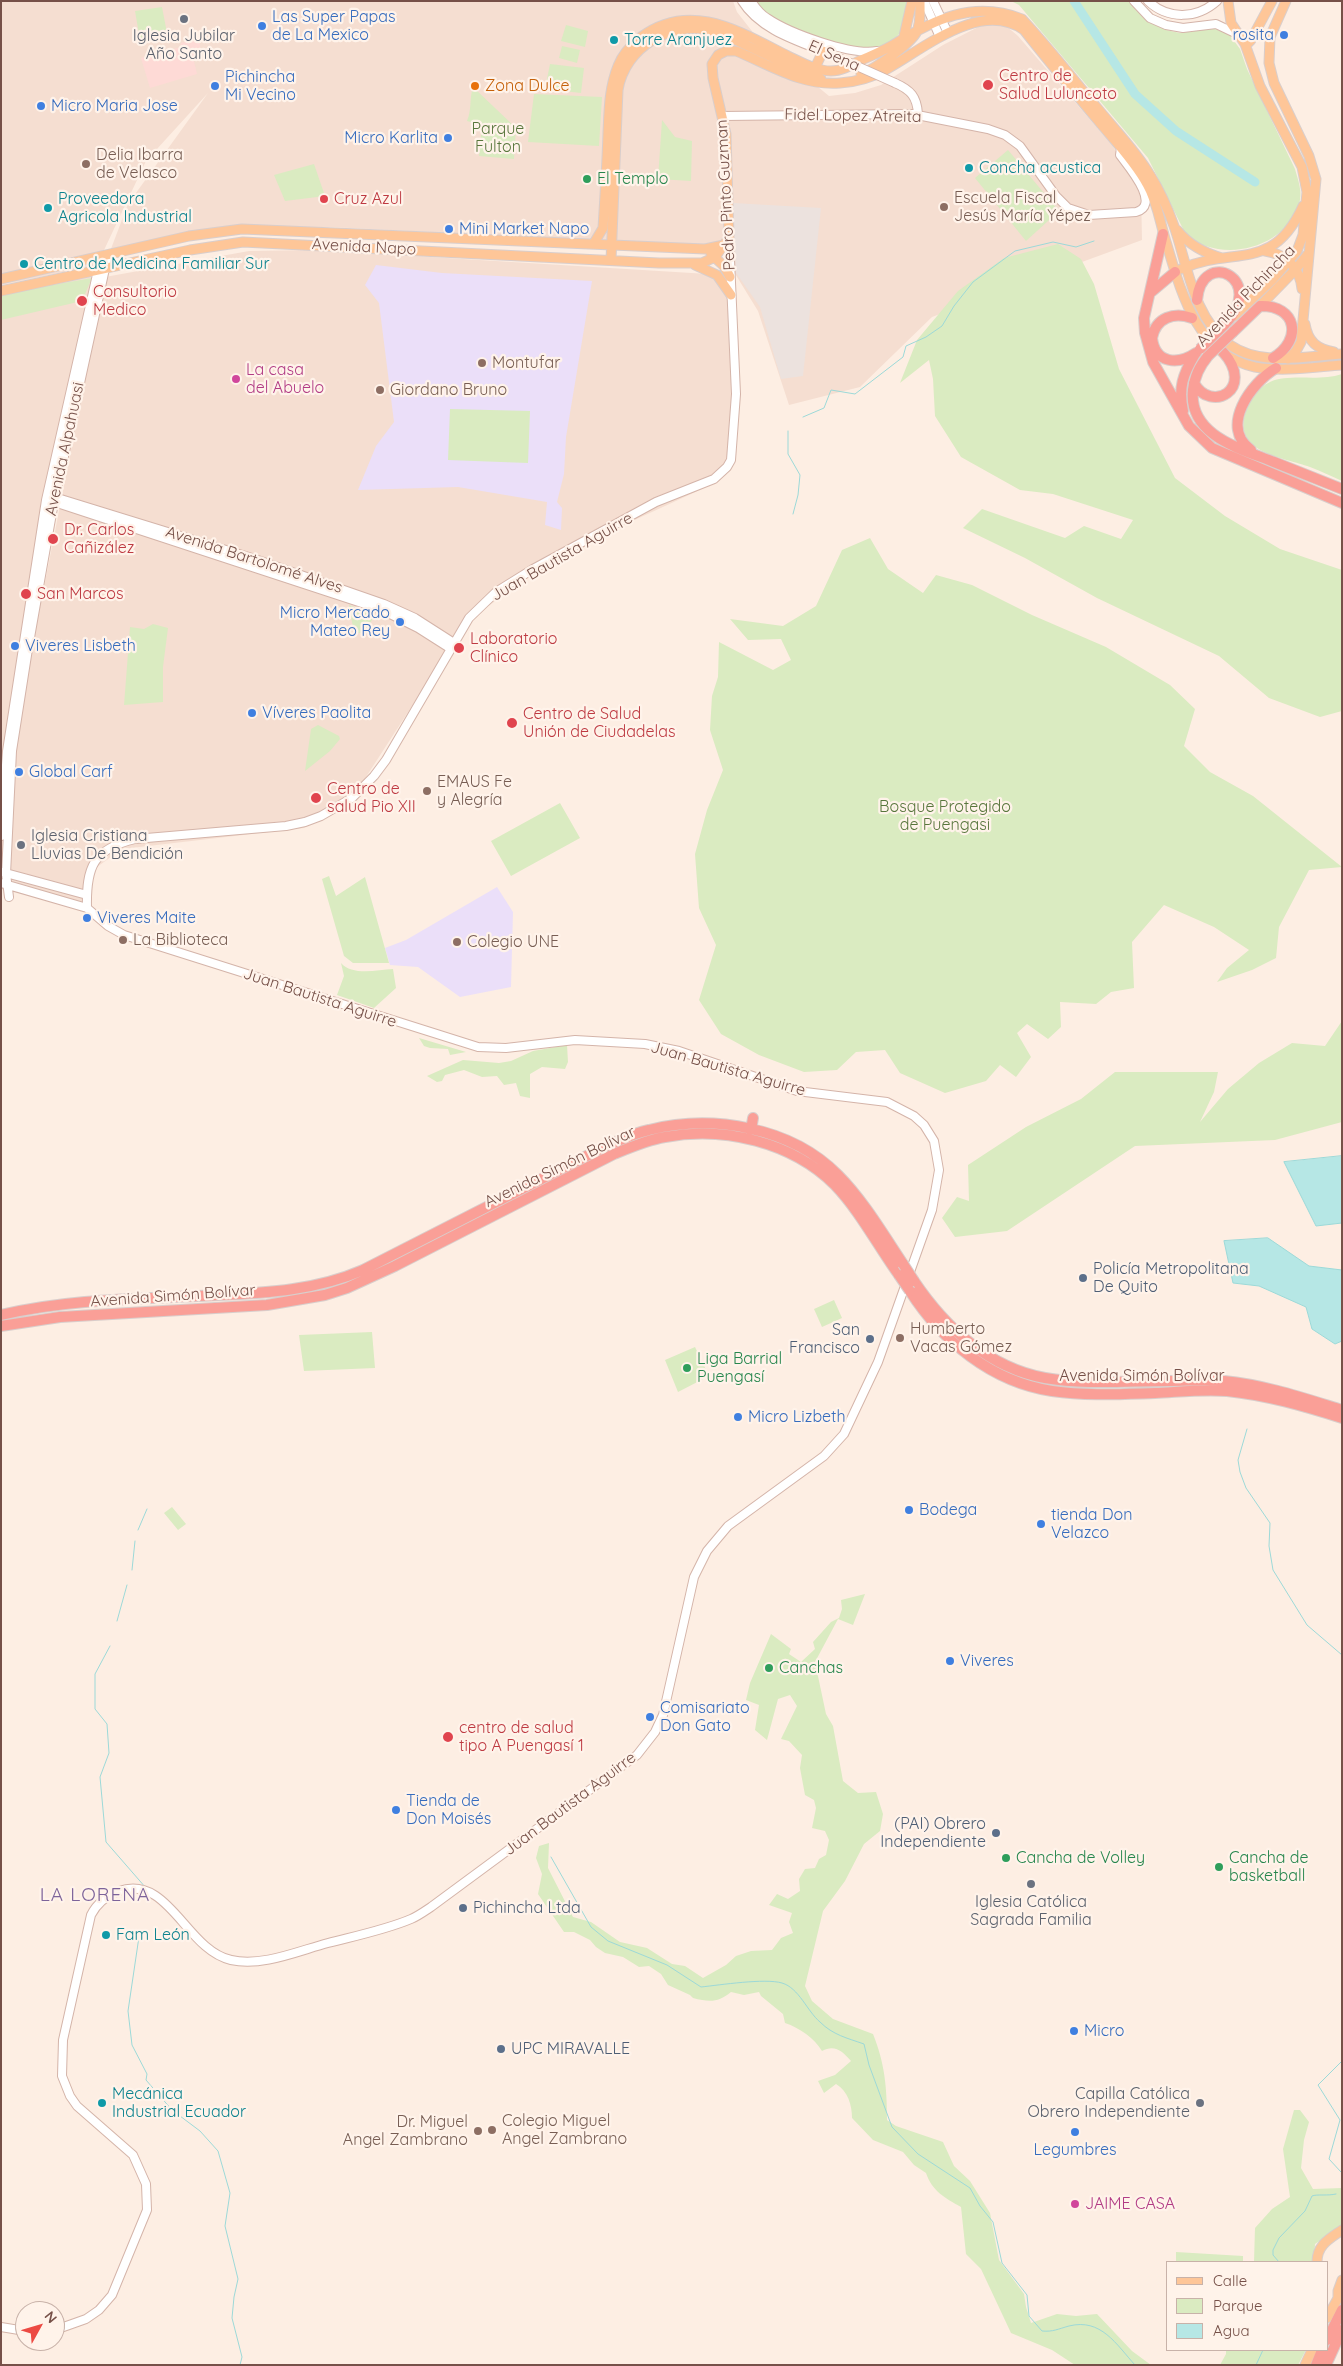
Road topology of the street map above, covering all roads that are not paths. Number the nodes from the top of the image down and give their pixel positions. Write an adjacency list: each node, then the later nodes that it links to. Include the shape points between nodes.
1 (742, 1): 23 (main road, El Sena, via 759,21)
2 (751, 1): 15 (main road, El Sena)
3 (912, 1): 20 (main road)
4 (920, 1): 17 (main road)
5 (924, 1): 16 (main road)
6 (933, 1): 16 (main road)
7 (1134, 1): 19 (main road, via 1150,18 1166,26 1184,28 1216,24)
8 (1148, 1): 9 (main road, via 1163,11 1186,15 1202,11)
9 (1217, 1)
10 (1228, 1): 19 (main road, Avenida Pichincha, via 1230,21)
11 (1272, 1): 21 (main road, via 1251,40)
12 (1286, 1): 37 (main road, Avenida Pichincha, via 1271,32 1268,56 1274,83 1316,175)
13 (970, 4): 14 (main road); 16 (main road); 29 (main road, via 991,4 1006,9 1028,27 1141,160 1160,192)
14 (973, 17): 18 (main road); 27 (main road, via 999,15 1017,24)
15 (767, 18): 22 (main road, El Sena, via 842,48 871,53); 23 (main road, via 775,26)
16 (935, 18): 17 (main road); 18 (main road)
17 (918, 27): 20 (main road); 33 (main road, via 913,36 883,61 865,72 837,79 811,76 714,31 686,29 659,36 643,45 624,70 618,90)
18 (943, 33): 26 (main road, Pedro Pinto Guzman, via 887,69 867,78 841,83 808,82 736,51 726,51 718,55 712,64)
19 (1237, 34): 21 (main road, Avenida Pichincha)
20 (904, 36): 22 (main road)
21 (1244, 42): 28 (main road, Avenida Pichincha, via 1260,86 1302,167)
22 (884, 50): 24 (main road, via 843,69)
23 (822, 51): 24 (main road); 25 (main road, El Sena, bridge, via 906,87 914,95)
24 (815, 68): 32 (main road, via 705,20 678,20 641,37 622,58 612,86 603,228)
25 (918, 114): 26 (main road, Fidel Lopez Atreita); 27 (main road, Fidel Lopez Atreita, via 1004,135 1026,152 1061,202 1076,212 1101,216 1142,211 1146,194 1120,155)
26 (723, 116): 31 (main road, Pedro Pinto Guzman)
27 (1121, 148): 30 (main road, via 1153,194)
28 (1307, 199): 36 (main road, via 1294,225); 42 (main road, Avenida Pichincha, via 1300,243)
29 (1174, 226): 40 (main road, via 1191,244 1213,256); 45 (main road)
30 (1163, 234): 48 (main road); 52 (highway)
31 (727, 242): 35 (main road, Avenida Napo); 39 (main road); 49 (main road, Pedro Pinto Guzman)
32 (594, 244): 33 (main road, Avenida Napo); 38 (main road, Avenida Napo, via 242,229 189,236)
33 (613, 244): 34 (main road, Avenida Napo); 41 (main road)
34 (659, 247): 35 (main road, Avenida Napo); 43 (main road)
35 (705, 249): 39 (main road)
36 (1265, 251): 40 (main road); 42 (main road)
37 (1310, 252): 46 (main road, Avenida Pichincha); 55 (main road)
38 (104, 256): 47 (main road, Avenida Alpahuasi); 50 (main road, Avenida Napo)
39 (715, 257): 44 (main road, Avenida Napo); 49 (main road)
40 (1225, 258): 45 (main road)
41 (611, 260): 43 (main road, Avenida Napo); 47 (main road, Avenida Napo, via 243,242)
42 (1289, 261): 46 (main road); 57 (main road, Avenida Pichincha)
43 (659, 263): 44 (main road, Avenida Napo)
44 (695, 264): 53 (main road, via 717,275)
45 (1186, 267): 48 (main road); 54 (main road)
46 (1296, 269): 55 (main road, via 1302,282); 56 (main road, Avenida Pichincha)
47 (101, 270): 51 (main road, Avenida Napo); 73 (main road, Avenida Alpahuasi)
48 (1175, 272): 52 (highway); 58 (main road)
49 (730, 277): 53 (main road, Pedro Pinto Guzman)
50 (1, 279)
51 (1, 291)
52 (1149, 294): 68 (highway, via 1144,318 1147,345 1158,372)
53 (731, 295): 71 (main road, Pedro Pinto Guzman, via 736,394)
54 (1197, 300): 57 (highway, via 1200,285 1208,275 1220,272 1230,275 1238,283 1240,293); 64 (main road, via 1212,326 1230,344)
55 (1303, 300): 62 (main road, via 1309,339 1319,348); 63 (main road, via 1301,342)
56 (1260, 306): 59 (highway, Avenida Pichincha); 64 (highway, via 1284,312 1292,325 1289,344)
57 (1233, 317): 59 (highway, Avenida Pichincha)
58 (1192, 318): 60 (highway, via 1183,315 1168,317 1158,323 1152,338 1157,352 1168,360 1178,361); 61 (main road)
59 (1228, 328): 60 (highway, Avenida Pichincha, bridge); 66 (highway, Avenida Pichincha, bridge, via 1198,370)
60 (1198, 351): 68 (highway, Avenida Pichincha, via 1185,371 1180,389 1183,412)
61 (1223, 352): 64 (main road, via 1246,364); 66 (highway, via 1235,370 1232,389 1215,397 1202,394)
62 (1342, 354): 63 (main road)
63 (1288, 358): 64 (main road)
64 (1274, 363): 65 (main road); 67 (highway)
65 (1342, 365)
66 (1194, 383): 69 (highway, Avenida Pichincha, via 1192,396 1197,414 1208,430)
67 (1255, 385): 69 (highway, via 1243,398 1233,419 1232,435); 70 (highway, via 1242,409 1238,430 1242,443)
68 (1189, 426): 74 (highway, via 1212,448)
69 (1242, 450): 70 (highway, Avenida Pichincha)
70 (1265, 458): 72 (highway)
71 (731, 460): 75 (main road, Juan Bautista Aguirre, via 714,478 656,502 496,592 469,618)
72 (1342, 489)
73 (50, 498): 75 (main road, Avenida Bartolomé Alves, via 243,555 384,604 414,618); 76 (main road, Avenida Alpahuasi, via 7,751); 77 (main road, Avenida Alpahuasi, via 12,751)
74 (1342, 503)
75 (452, 646): 79 (main road, Juan Bautista Aguirre, via 387,758 352,798 321,816 286,826 122,842 104,851 93,863 88,874)
76 (1, 836)
77 (4, 873): 78 (main road, Avenida Alpahuasi); 79 (main road)
78 (3, 884): 80 (main road)
79 (87, 895): 80 (main road, Juan Bautista Aguirre)
80 (87, 908): 93 (main road, Juan Bautista Aguirre, via 111,929 124,935 478,1047 506,1048 575,1040 645,1044 679,1051 797,1091 887,1102 908,1111 924,1125 934,1141 938,1181 932,1210 878,1362 854,1415 832,1448 728,1526 707,1551 694,1577 663,1715 655,1732 637,1755 426,1910 411,1919 373,1931 261,1960 231,1960 206,1949 153,1893 127,1889 110,1894 100,1902 91,1915 63,2040 61,2066 65,2086 73,2101 133,2155 146,2184 147,2210 112,2295 86,2319)
81 (753, 1118): 82 (highway)
82 (751, 1130): 83 (highway, Avenida Simón Bolívar, via 693,1124 634,1134 363,1270 320,1285 272,1292 74,1303); 85 (highway, Avenida Simón Bolívar, bridge, via 770,1134 805,1150 837,1174 935,1311 971,1344 1010,1368 1045,1378 1079,1381 1223,1381 1273,1389)
83 (1, 1315)
84 (1, 1326): 86 (highway, Avenida Simón Bolívar, bridge, via 60,1317 267,1305 325,1295 395,1266 614,1154 649,1141 695,1133 725,1135 766,1144 795,1155 814,1167 845,1196 930,1319 950,1341 988,1367 1023,1384 1083,1394 1226,1391 1270,1398)
85 (1342, 1410)
86 (1342, 1418)
87 (1342, 2230): 88 (main road, via 1322,2245)
88 (1317, 2261)
89 (1342, 2280): 90 (main road)
90 (1340, 2294): 92 (main road)
91 (1342, 2310): 97 (highway)
92 (1328, 2316)
93 (65, 2326)
94 (1, 2327): 95 (main road)
95 (15, 2329)
96 (1342, 2330): 102 (highway)
97 (1328, 2338)
98 (1312, 2351): 100 (main road)
99 (1322, 2351): 101 (highway)
100 (1305, 2365)
101 (1316, 2365)
102 (1326, 2365)

